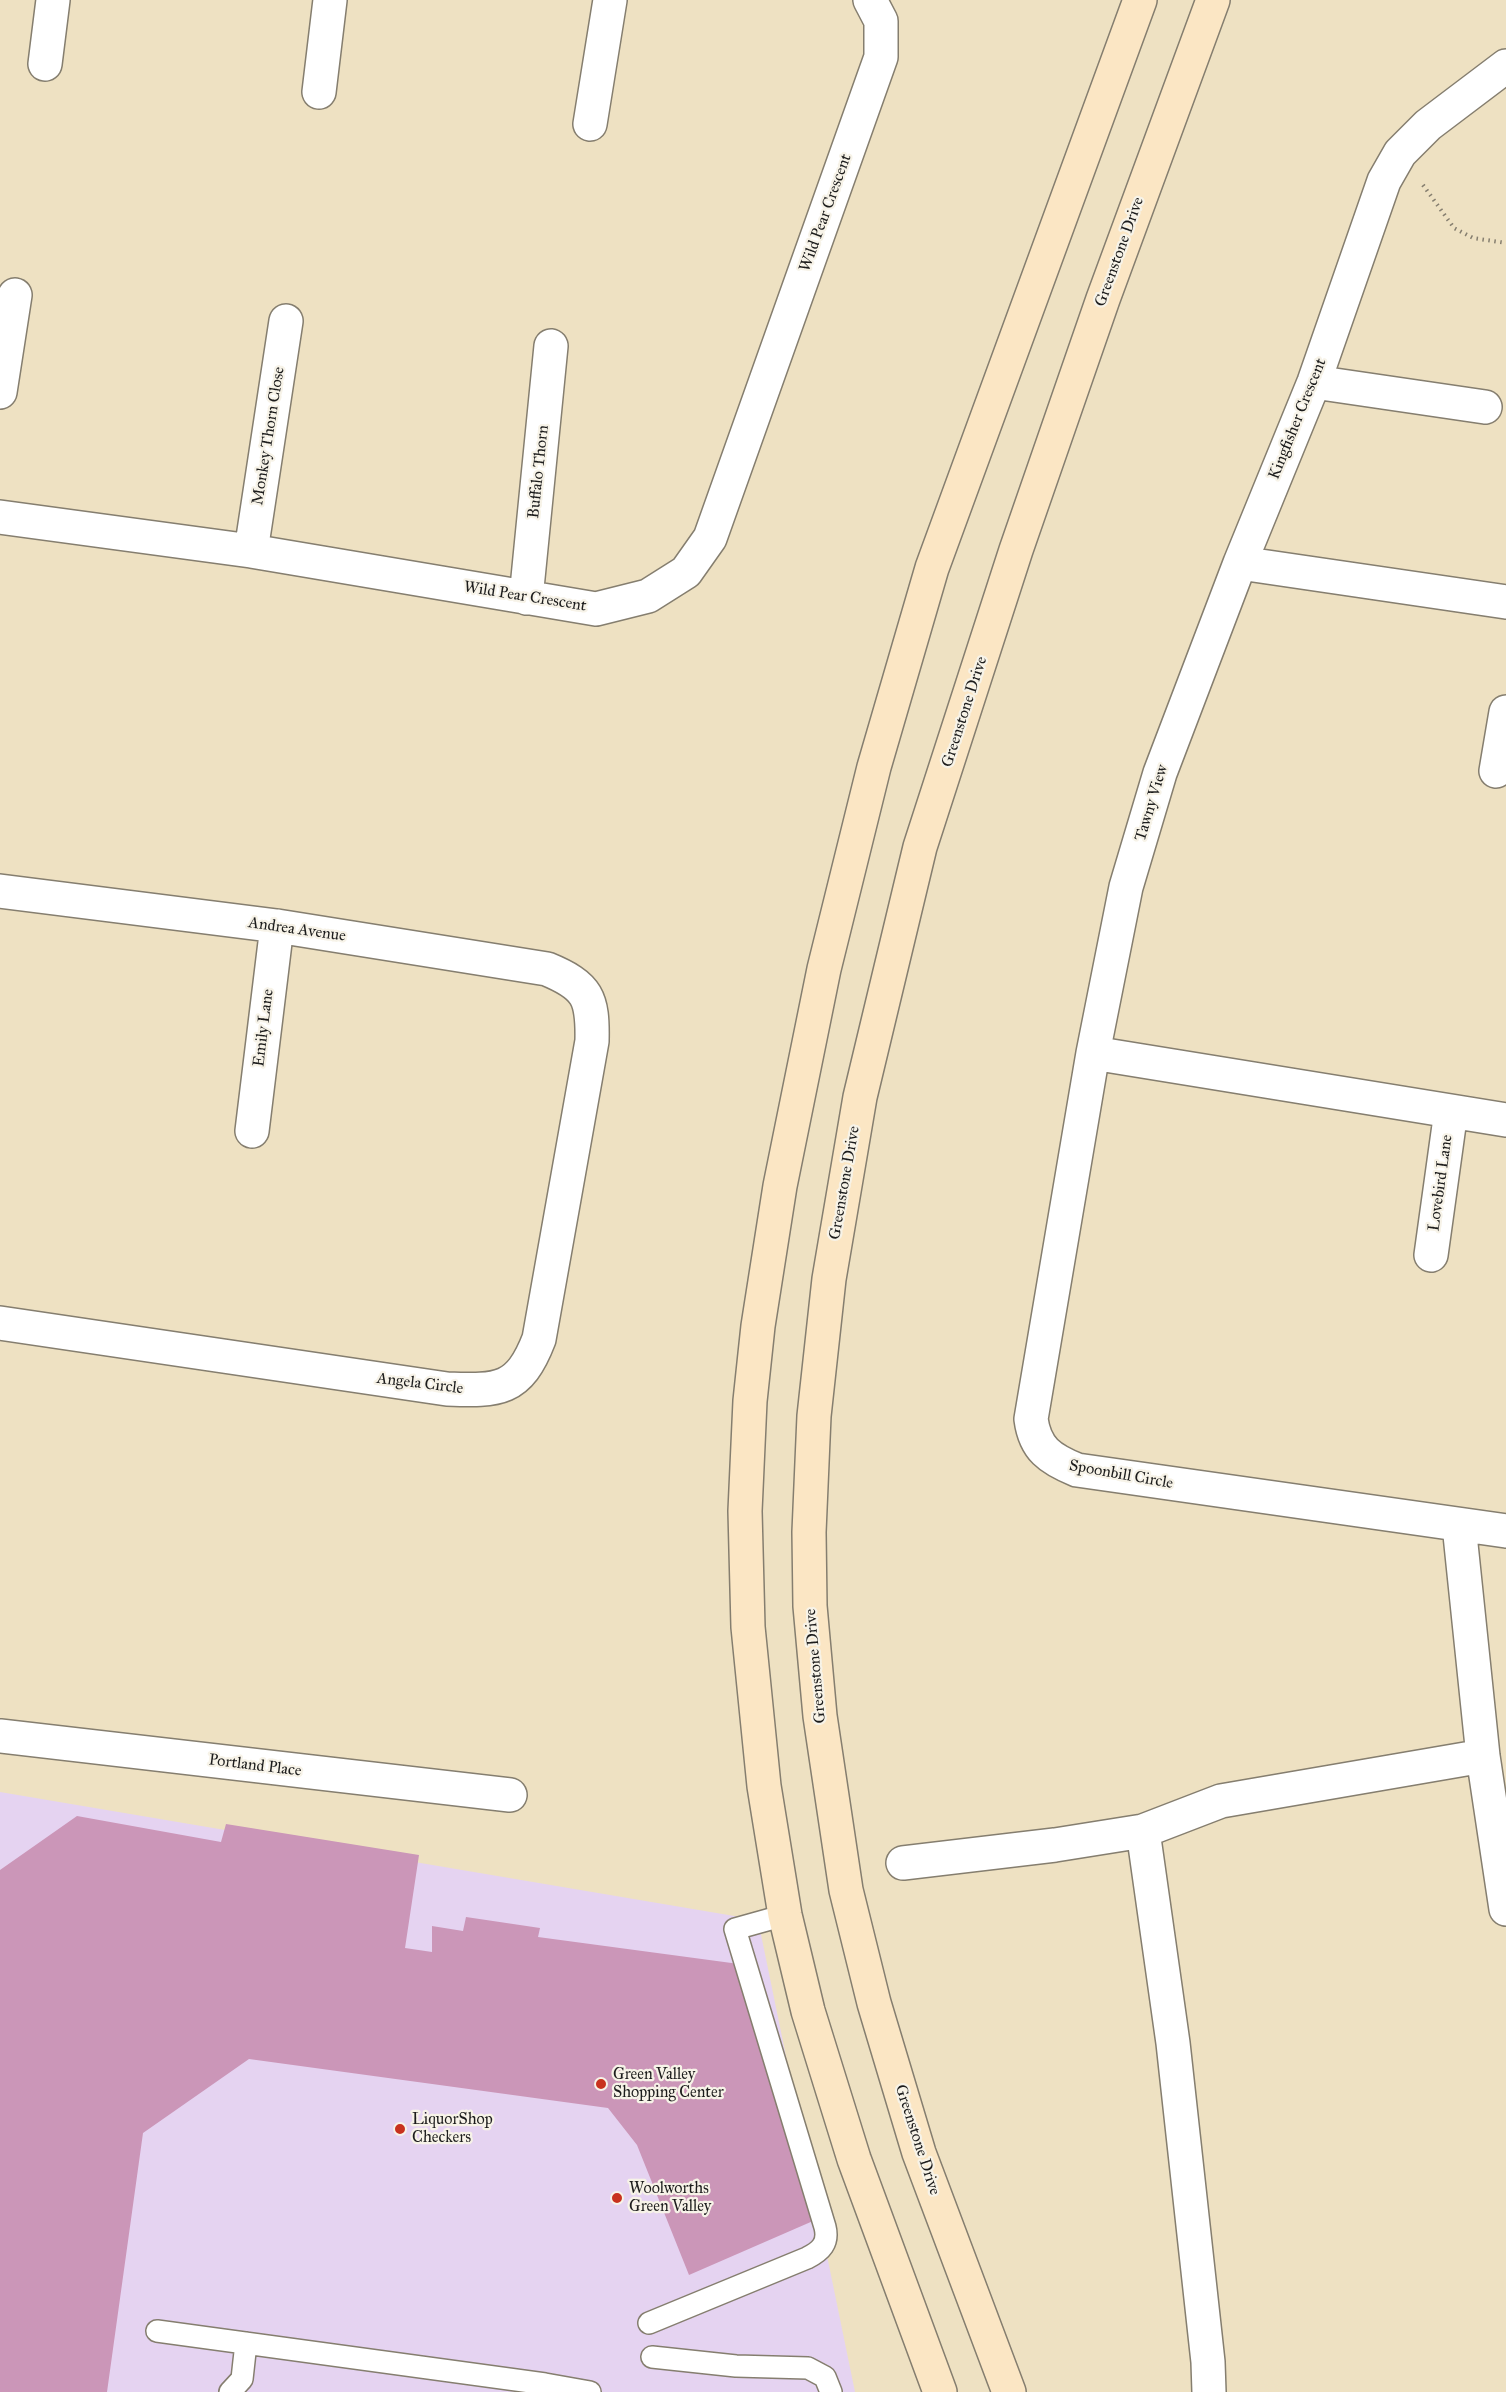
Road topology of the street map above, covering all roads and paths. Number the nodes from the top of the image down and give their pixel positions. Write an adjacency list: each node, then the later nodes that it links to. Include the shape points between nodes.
1 (53, 0): 7 (street)
2 (330, 0): 9 (street)
3 (610, 0): 10 (street)
4 (870, 0): 22 (street, Wild Pear Crescent, via 881,21 881,57 710,538 686,572 648,596 596,609)
5 (1140, 0): 43 (main road, via 932,568 846,876 780,1186 750,1401 745,1511 748,1627 757,1718)
6 (1213, 0): 52 (main road, Greenstone Drive, via 1016,550 920,847 860,1097 829,1279 814,1416 810,1606 820,1716 846,1890 874,2003 919,2153)
7 (45, 64)
8 (1500, 75): 11 (street, Kingfisher Crescent, via 1428,125)
9 (319, 92)
10 (590, 124)
11 (1401, 153): 12 (path, via 1454,228 1473,238); 16 (street, Kingfisher Crescent, via 1384,181)
12 (1506, 243)
13 (15, 296): 17 (street)
14 (286, 321): 20 (street, Monkey Thorn Close)
15 (551, 346): 22 (street, Buffalo Thorn)
16 (1314, 382): 18 (street); 21 (street, Kingfisher Crescent)
17 (0, 392)
18 (1485, 407)
19 (0, 517): 20 (street, Wild Pear Crescent)
20 (251, 551): 22 (street, Wild Pear Crescent)
21 (1240, 562): 23 (street); 29 (street, Tawny View, via 1153,795 1126,887)
22 (526, 598)
23 (1506, 602)
24 (1506, 712): 25 (street)
25 (1496, 771)
26 (0, 891): 27 (street, Andrea Avenue)
27 (277, 926): 28 (street, Andrea Avenue, via 547,969 569,978); 32 (street, Emily Lane)
28 (585, 993): 34 (street, Angela Circle, via 593,1013 586,1076 539,1339 530,1362 517,1379 497,1388 447,1389)
29 (1093, 1053): 30 (street); 35 (street, Spoonbill Circle, via 1031,1419 1033,1436 1042,1449 1077,1470)
30 (1451, 1111): 31 (street); 33 (street, Lovebird Lane)
31 (1506, 1120)
32 (252, 1131)
33 (1431, 1255)
34 (0, 1323)
35 (1459, 1525): 36 (street, Spoonbill Circle); 38 (street)
36 (1506, 1531)
37 (0, 1736): 39 (street, Portland Place)
38 (1483, 1756): 40 (street, via 1221,1801); 42 (street)
39 (510, 1795)
40 (1143, 1831): 41 (street); 53 (street, via 1173,2043)
41 (903, 1863)
42 (1506, 1909)
43 (785, 1915): 44 (lane, via 735,1929 826,2240 818,2252 807,2258); 51 (main road, via 808,2011 854,2158)
44 (649, 2323)
45 (157, 2331): 46 (lane)
46 (246, 2343): 48 (lane); 49 (lane)
47 (652, 2357): 50 (lane, via 736,2366 808,2368 825,2377)
48 (240, 2388)
49 (590, 2392)
50 (831, 2392)
51 (940, 2392)
52 (1010, 2392)
53 (1209, 2392)

